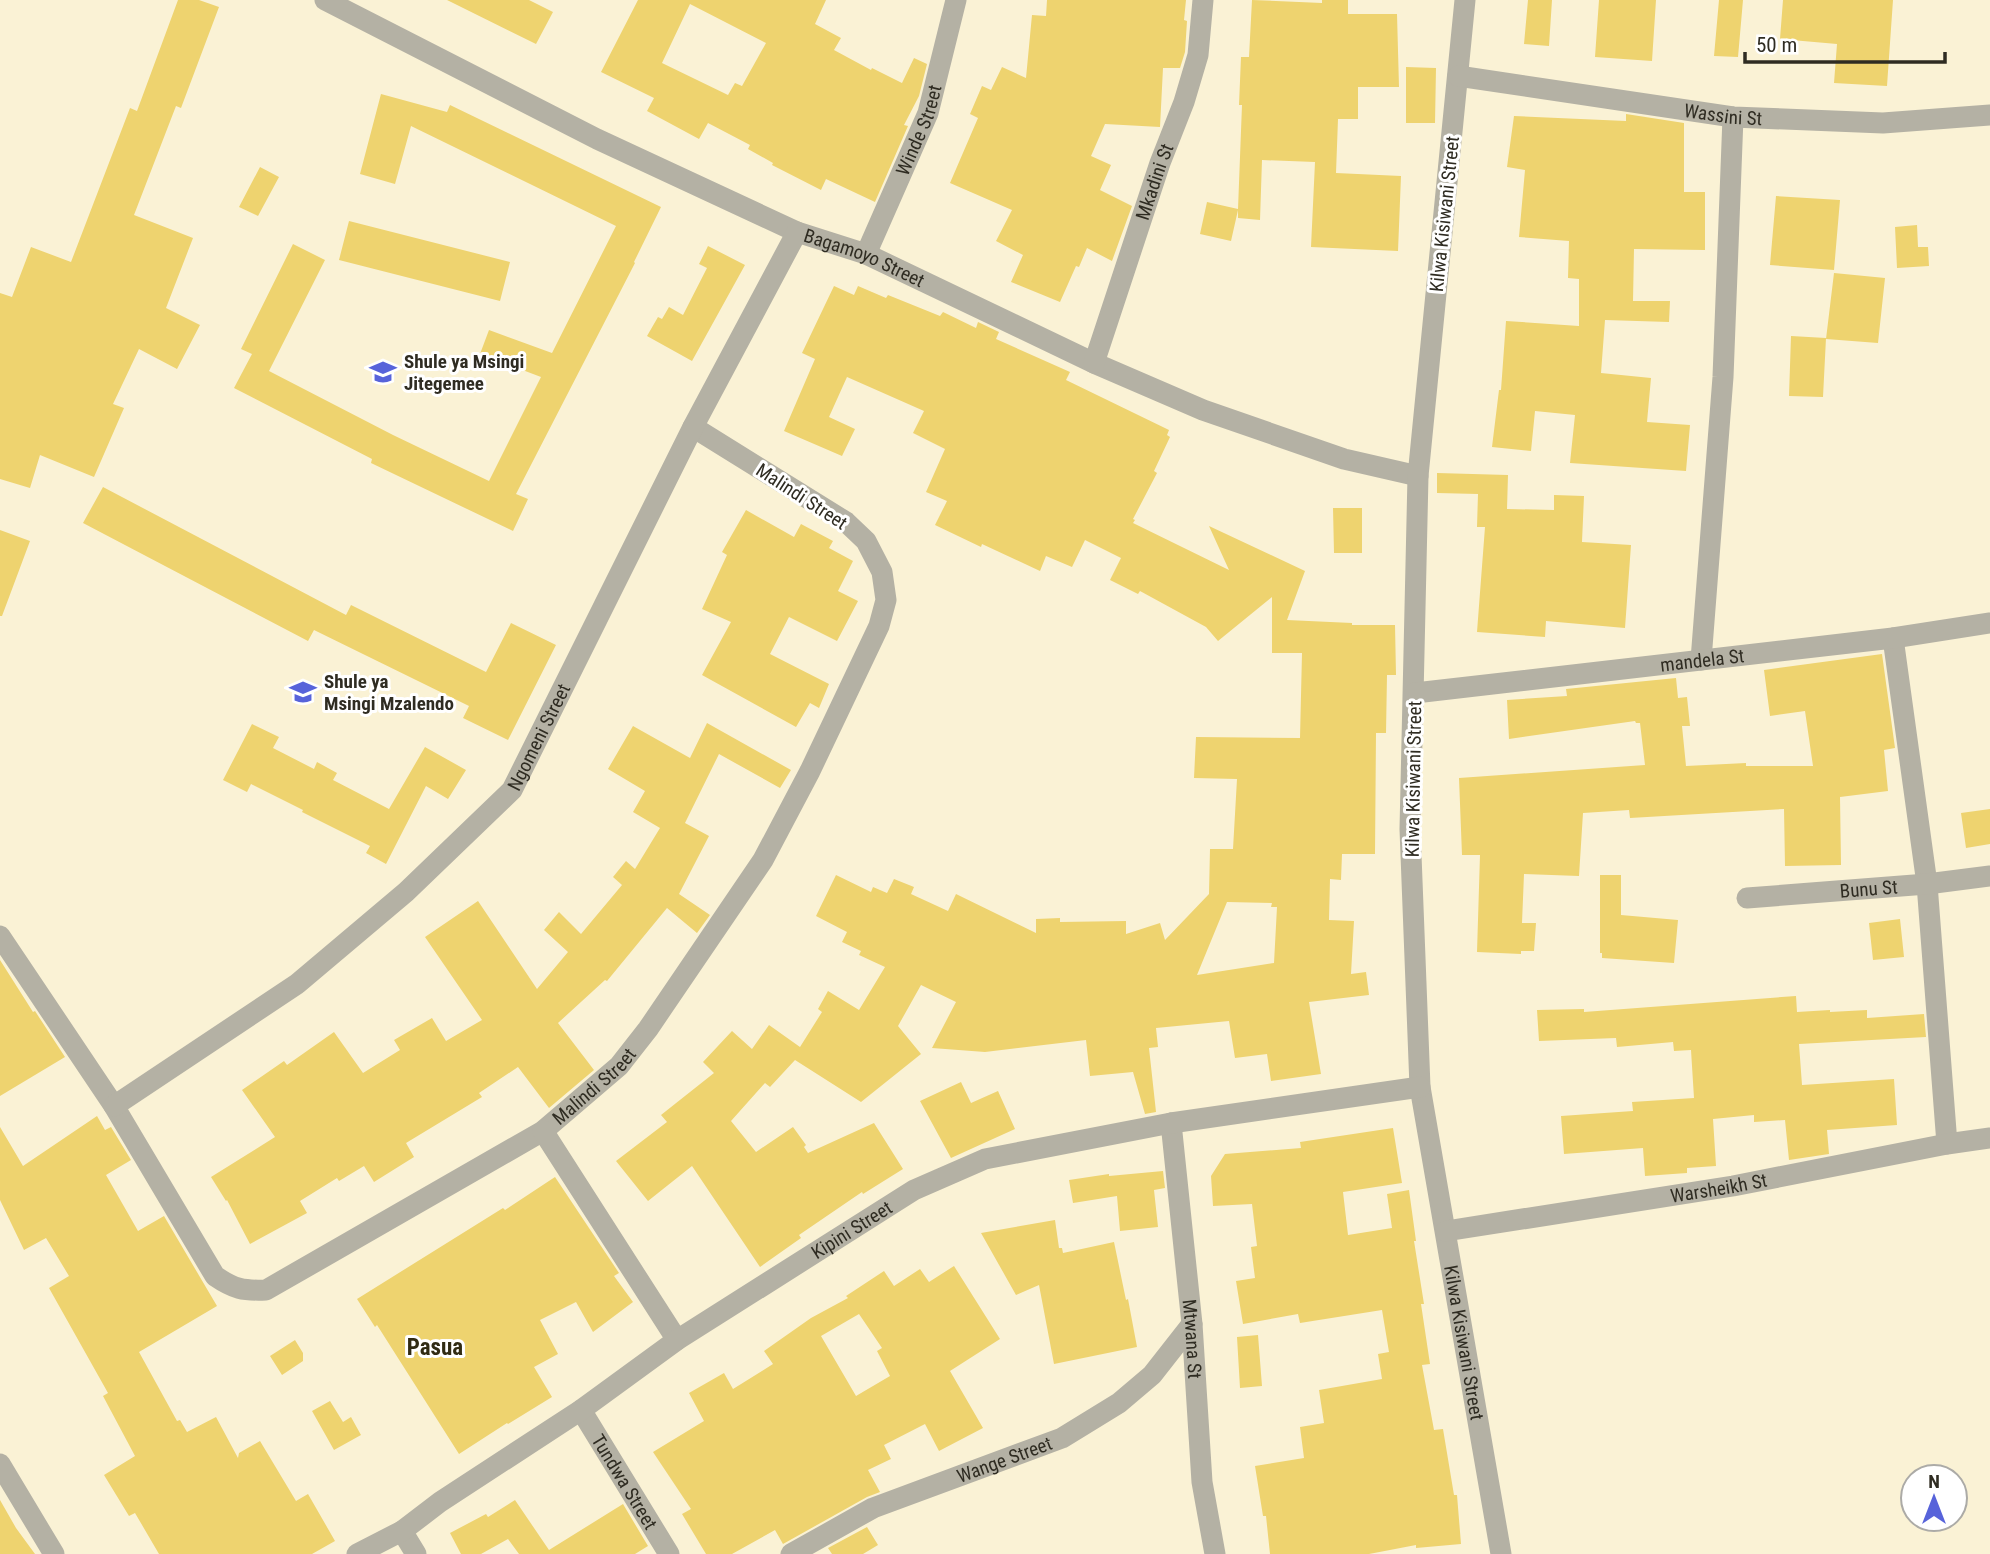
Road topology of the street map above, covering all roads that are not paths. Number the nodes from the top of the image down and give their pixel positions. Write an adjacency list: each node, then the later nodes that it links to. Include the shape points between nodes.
1 (326, 0): 8 (street, Bagamoyo Street, via 597,139)
2 (956, 0): 9 (street, Winde Street, via 928,113)
3 (1203, 0): 10 (street, Mkadini St, via 1198,55 1184,102)
4 (1465, 0): 5 (street, Kilwa Kisiwani Street)
5 (1458, 76): 7 (street, Wassini St); 12 (street, Kilwa Kisiwani Street)
6 (1990, 115): 7 (street, Wassini St, via 1883,123)
7 (1733, 117): 15 (street, via 1723,377)
8 (797, 232): 9 (street, Bagamoyo Street); 11 (street, Ngomeni Street)
9 (866, 254): 10 (street, Bagamoyo Street)
10 (1094, 363): 12 (street, Bagamoyo Street, via 1203,410 1306,446)
11 (693, 427): 22 (street, Ngomeni Street, via 512,790 406,892 297,984); 24 (street, Malindi Street, via 846,522 866,541 882,572 886,600 879,626 763,860 619,1066)
12 (1418, 476): 16 (street, Kilwa Kisiwani Street)
13 (1990, 623): 14 (street, mandela St)
14 (1893, 638): 15 (street, mandela St); 18 (street)
15 (1700, 660): 16 (street, mandela St)
16 (1415, 693): 21 (street, Kilwa Kisiwani Street, via 1410,829)
17 (1990, 876): 18 (street, Bunu St)
18 (1927, 884): 19 (street, Bunu St); 26 (street)
19 (1747, 898)
20 (0, 936): 22 (street, Malindi Street)
21 (1420, 1087): 23 (street, Kipini Street); 27 (street, Kilwa Kisiwani Street)
22 (114, 1106): 24 (street, Malindi Street, via 215,1276 247,1291 266,1290)
23 (1171, 1123): 28 (street, Mtwana St); 29 (street, Kipini Street, via 985,1159 914,1190)
24 (542, 1131): 29 (street)
25 (1990, 1138): 26 (street, Warsheikh St)
26 (1947, 1144): 27 (street, Warsheikh St, via 1733,1185)
27 (1446, 1231): 39 (street, Kilwa Kisiwani Street)
28 (1192, 1324): 37 (street, Wange Street, via 1152,1375 1119,1403 1062,1437 873,1508); 38 (street, Mtwana St, via 1202,1482)
29 (677, 1340): 30 (street, Kipini Street)
30 (581, 1410): 32 (street, Kipini Street); 36 (street, Tundwa Street)
31 (0, 1464): 33 (street)
32 (402, 1531): 34 (street, Kipini Street); 35 (street)
33 (54, 1554)
34 (357, 1554)
35 (416, 1554)
36 (669, 1554)
37 (791, 1554)
38 (1215, 1554)
39 (1501, 1554)

